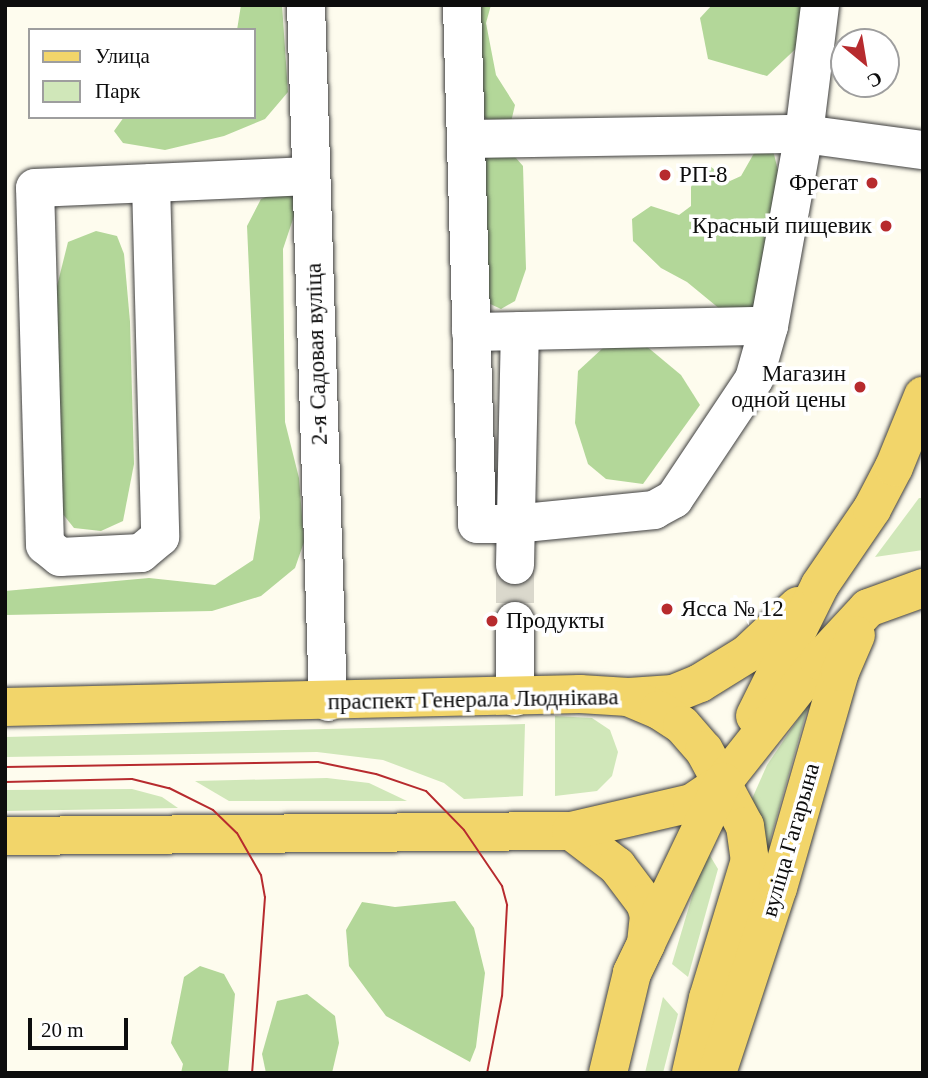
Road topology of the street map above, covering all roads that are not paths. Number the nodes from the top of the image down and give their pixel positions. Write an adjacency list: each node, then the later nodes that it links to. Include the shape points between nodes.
1 (306, 5): 7 (street, 2-я Садовая вуліца)
2 (462, 5): 5 (street)
3 (820, 5): 4 (street)
4 (804, 134): 5 (street); 6 (street); 9 (street)
5 (468, 139): 11 (street)
6 (923, 150)
7 (310, 176): 8 (street); 21 (street, 2-я Садовая вуліца)
8 (151, 183): 8 (street, via 160,537 141,553 60,557 45,545 35,188)
9 (769, 326): 10 (street); 13 (street, via 754,379 674,499 654,510)
10 (520, 331): 11 (street); 13 (street)
11 (471, 332): 13 (street, via 477,524)
12 (923, 396): 15 (main road, via 872,509)
13 (514, 524): 14 (street)
14 (515, 565)
15 (820, 585): 20 (main road, via 747,654 701,683 673,694); 23 (main road)
16 (923, 588): 17 (main road)
17 (868, 608): 23 (main road); 29 (main road, вуліца Гагарына, via 839,672 778,888)
18 (515, 621): 19 (street)
19 (515, 697): 20 (main road, праспект Генерала Люднікава); 21 (main road, праспект Генерала Люднікава)
20 (628, 697): 23 (main road, праспект Генерала Люднікава, via 682,725)
21 (328, 702): 22 (main road, праспект Генерала Люднікава)
22 (5, 707)
23 (723, 782): 24 (main road, via 692,803); 26 (main road); 28 (main road, вуліца Гагарына, via 745,826 750,860 708,998)
24 (571, 831): 25 (main road); 26 (main road, via 617,866 645,903 648,935)
25 (5, 836)
26 (632, 973): 27 (main road)
27 (608, 1073)
28 (691, 1073)
29 (717, 1073)

